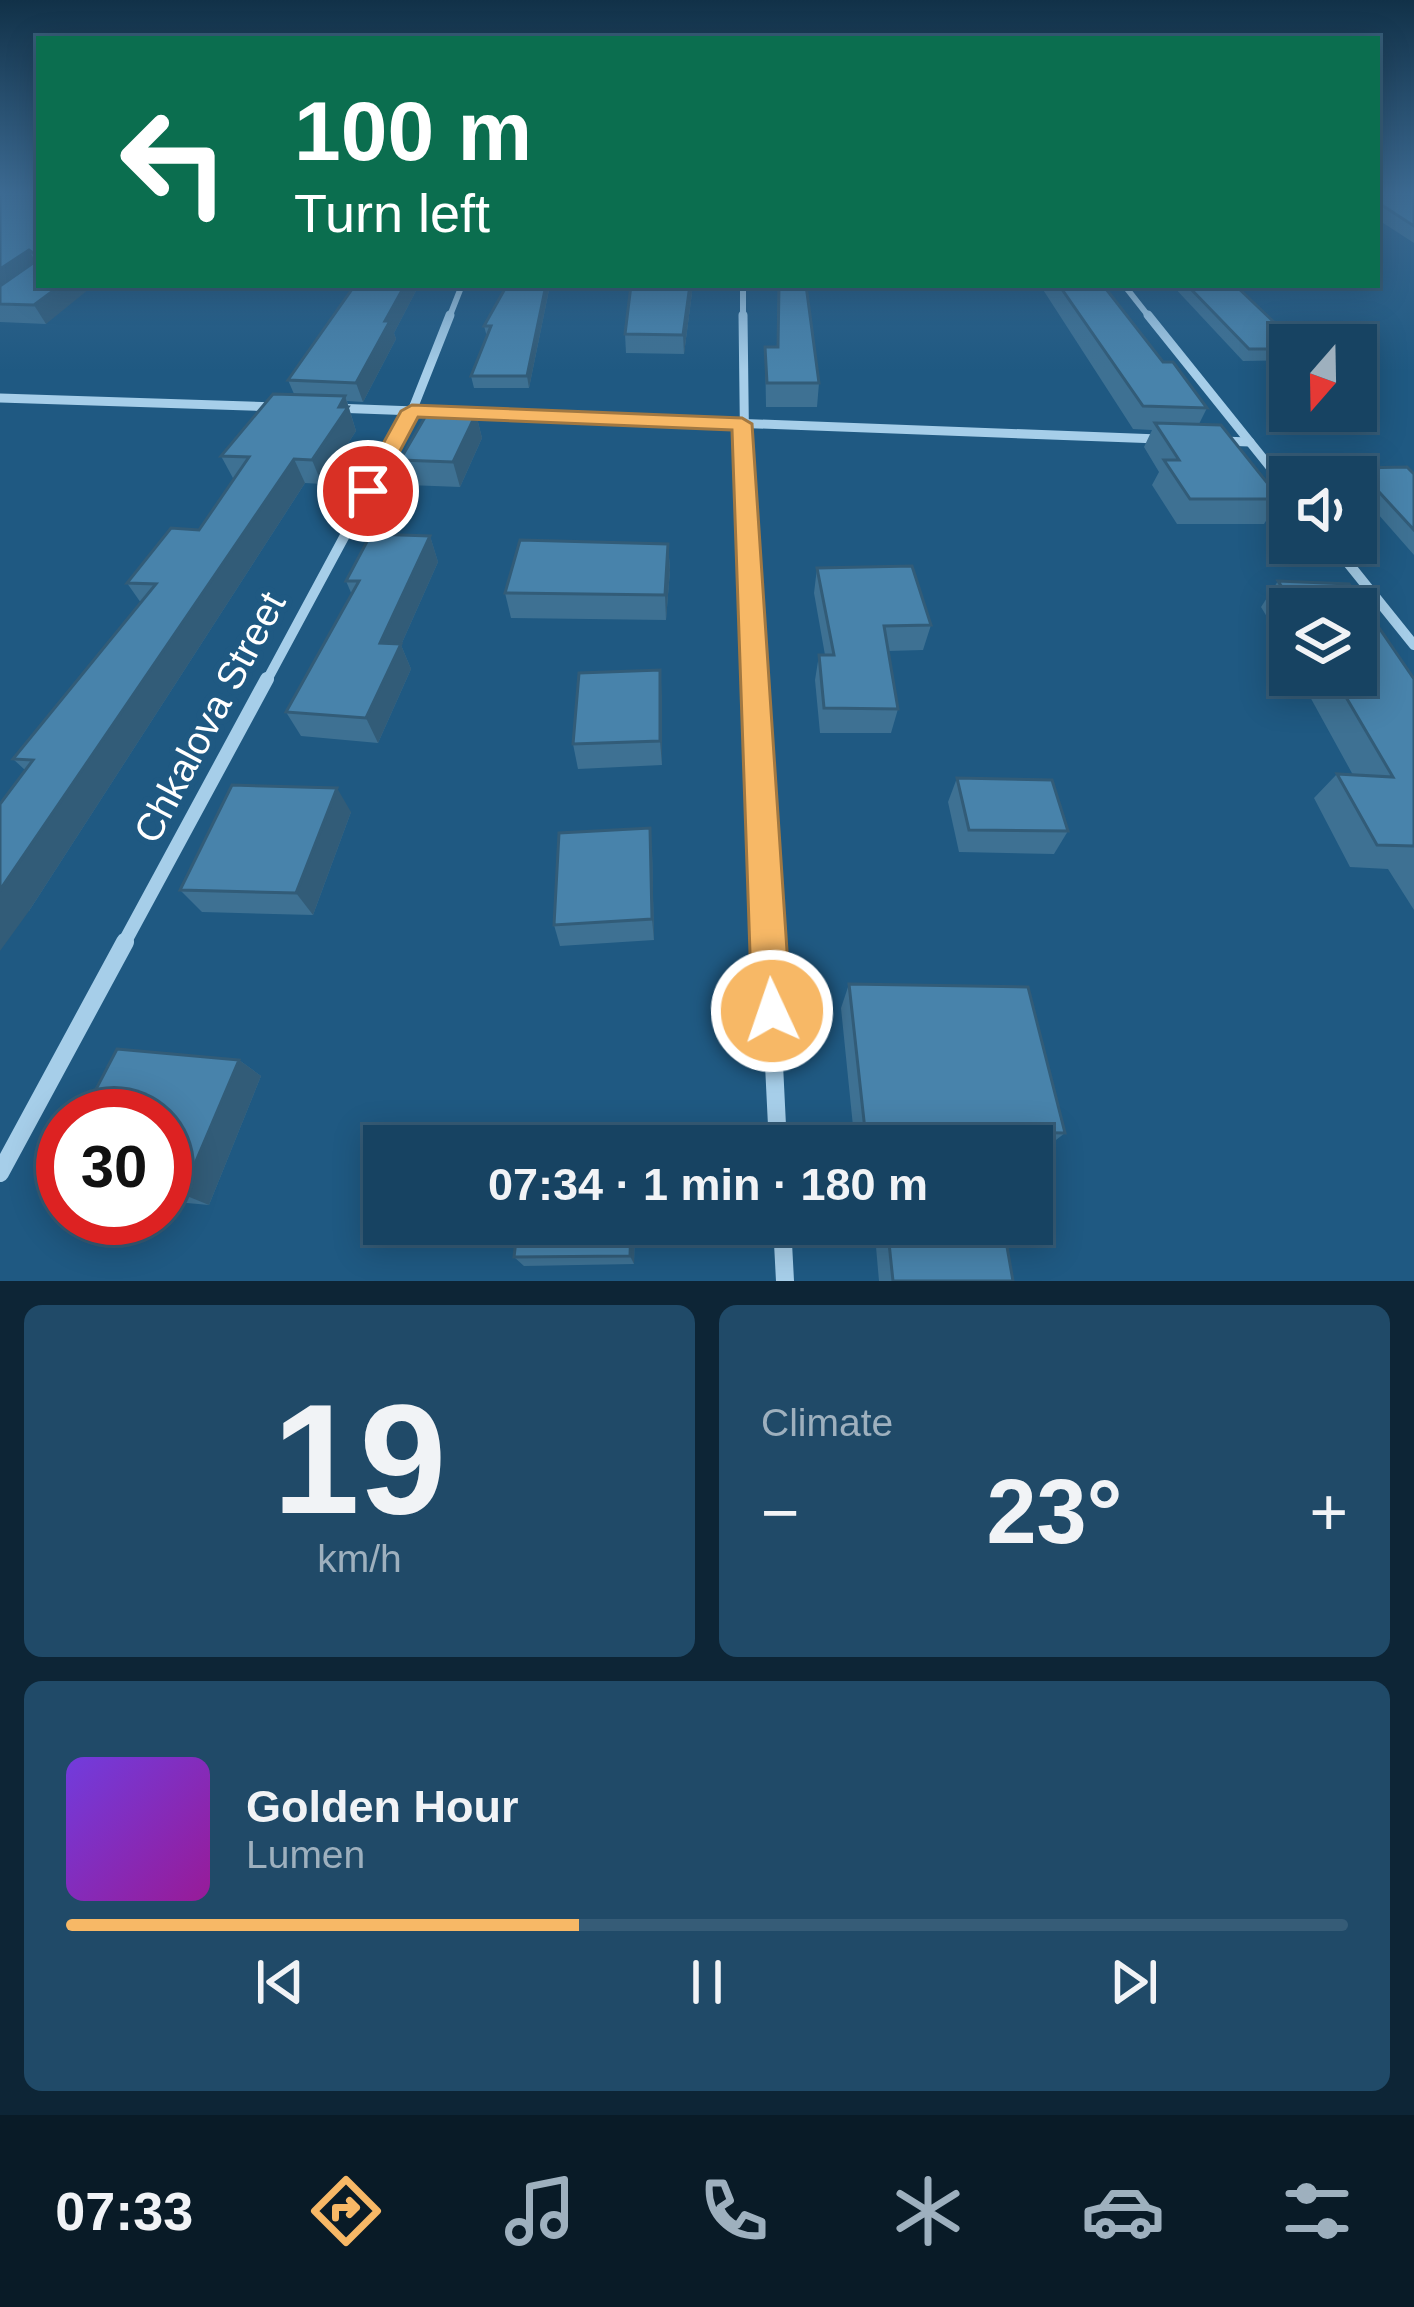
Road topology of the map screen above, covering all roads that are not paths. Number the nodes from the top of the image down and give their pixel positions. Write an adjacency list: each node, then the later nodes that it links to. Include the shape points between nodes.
1 (461, 288): 7 (street, Chkalova Street)
2 (743, 288): 8 (street)
3 (1126, 288): 11 (street)
4 (0, 398): 5 (street)
5 (297, 407)
6 (320, 408): 7 (street)
7 (412, 411): 8 (street); 16 (street, Chkalova Street)
8 (742, 424): 9 (street); 15 (street)
9 (1181, 440)
10 (1204, 440): 11 (street)
11 (1250, 442): 12 (street)
12 (1269, 465)
13 (1348, 564): 14 (street)
14 (1414, 645)
15 (777, 1125)
16 (0, 1173)
17 (783, 1245): 18 (street)
18 (785, 1281)

